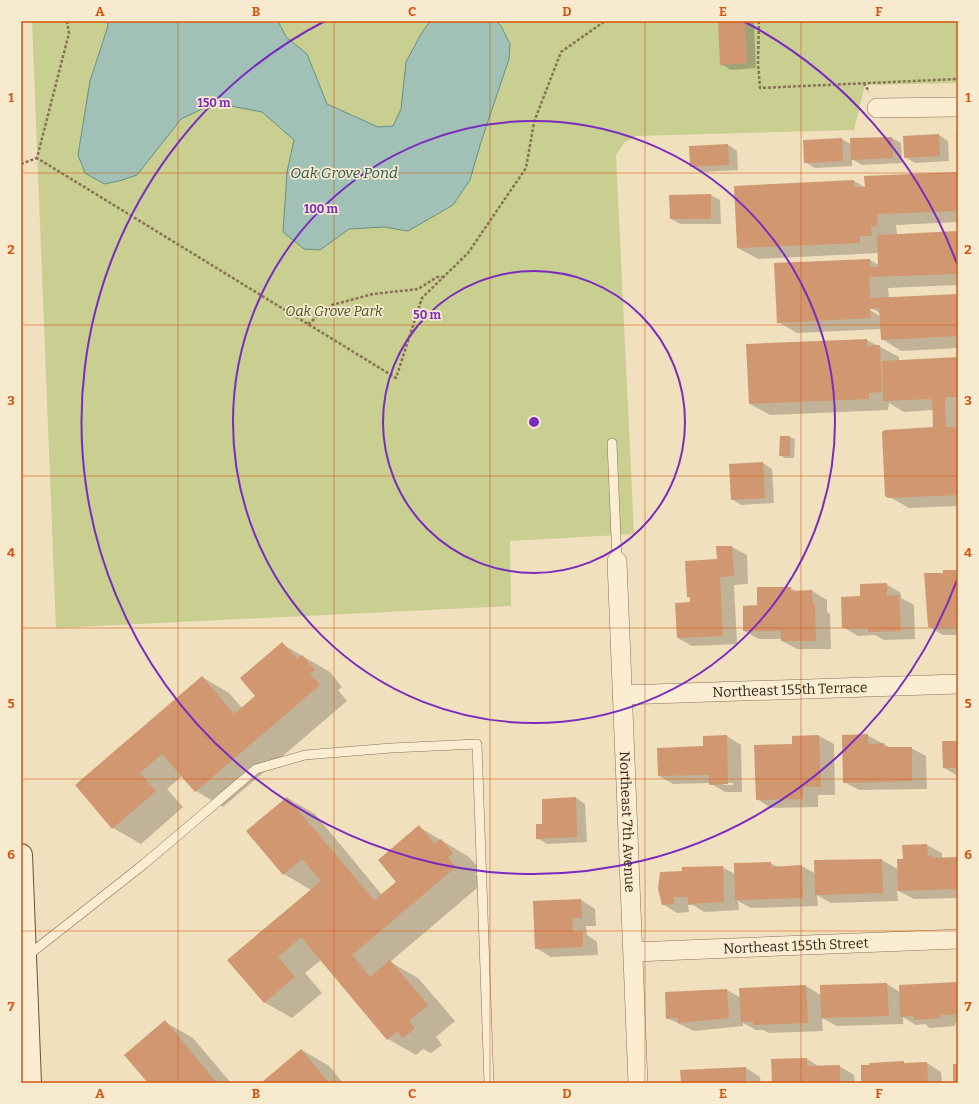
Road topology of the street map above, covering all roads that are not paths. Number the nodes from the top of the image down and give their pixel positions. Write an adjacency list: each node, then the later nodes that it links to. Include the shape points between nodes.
1 (958, 107): 2 (street)
2 (877, 108)
3 (612, 443): 4 (lane)
4 (617, 561): 6 (street, Northeast 7th Avenue)
5 (958, 684): 6 (street, Northeast 155th Terrace)
6 (622, 695): 10 (street, Northeast 7th Avenue)
7 (21, 855): 8 (main road)
8 (22, 895): 11 (main road)
9 (958, 939): 10 (street, Northeast 155th Street)
10 (634, 952): 14 (street, Northeast 7th Avenue)
11 (25, 957): 12 (main road); 13 (lane, via 144,864 256,769 305,755 477,744)
12 (30, 1083)
13 (489, 1083)
14 (638, 1083)

